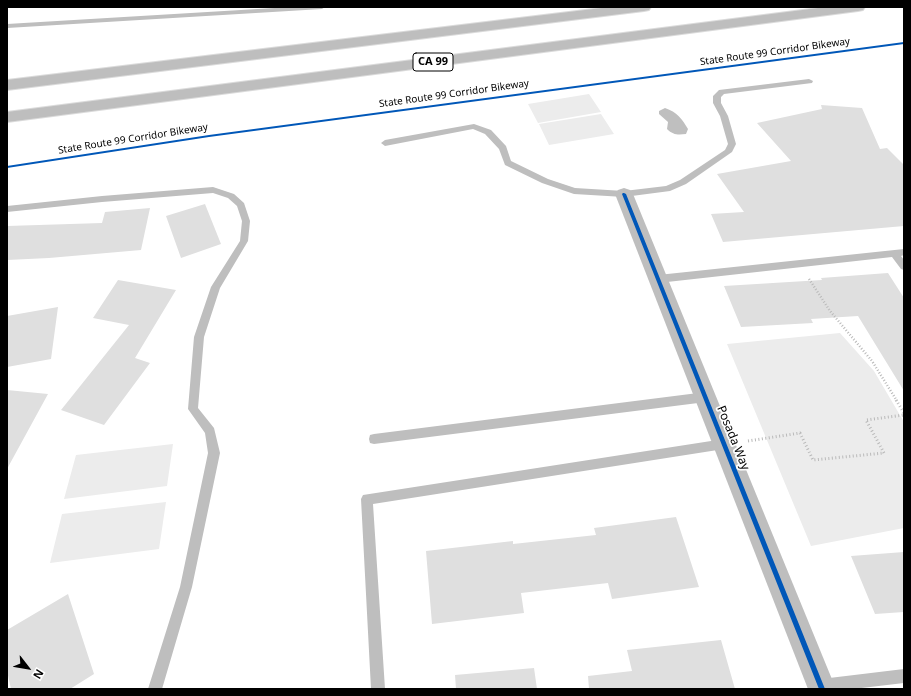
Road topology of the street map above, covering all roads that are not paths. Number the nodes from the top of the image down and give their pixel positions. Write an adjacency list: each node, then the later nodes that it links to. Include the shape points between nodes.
1 (320, 7): 4 (lane)
2 (644, 7): 6 (highway, CA 99)
3 (858, 7): 7 (highway, CA 99)
4 (7, 26)
5 (809, 81): 9 (lane, via 722,92 717,96 717,103 724,116 732,144 728,152 683,182 667,189)
6 (7, 85)
7 (7, 117)
8 (385, 143): 9 (lane, via 474,126 488,132 503,148 508,163 545,181 574,192)
9 (624, 194): 14 (street, Posada Way)
10 (7, 209): 20 (lane, via 213,190 231,196 240,205 246,221 244,241 216,287 199,337 193,409 210,431 214,453 186,587)
11 (904, 252): 12 (lane)
12 (894, 253): 13 (lane); 14 (lane)
13 (904, 267)
14 (658, 279): 15 (street, Posada Way)
15 (706, 398): 16 (lane); 17 (street, Posada Way)
16 (374, 439)
17 (724, 444): 19 (street, Posada Way); 21 (lane, via 368,499)
18 (904, 676): 19 (lane)
19 (821, 687)
20 (155, 689)
21 (378, 689)

